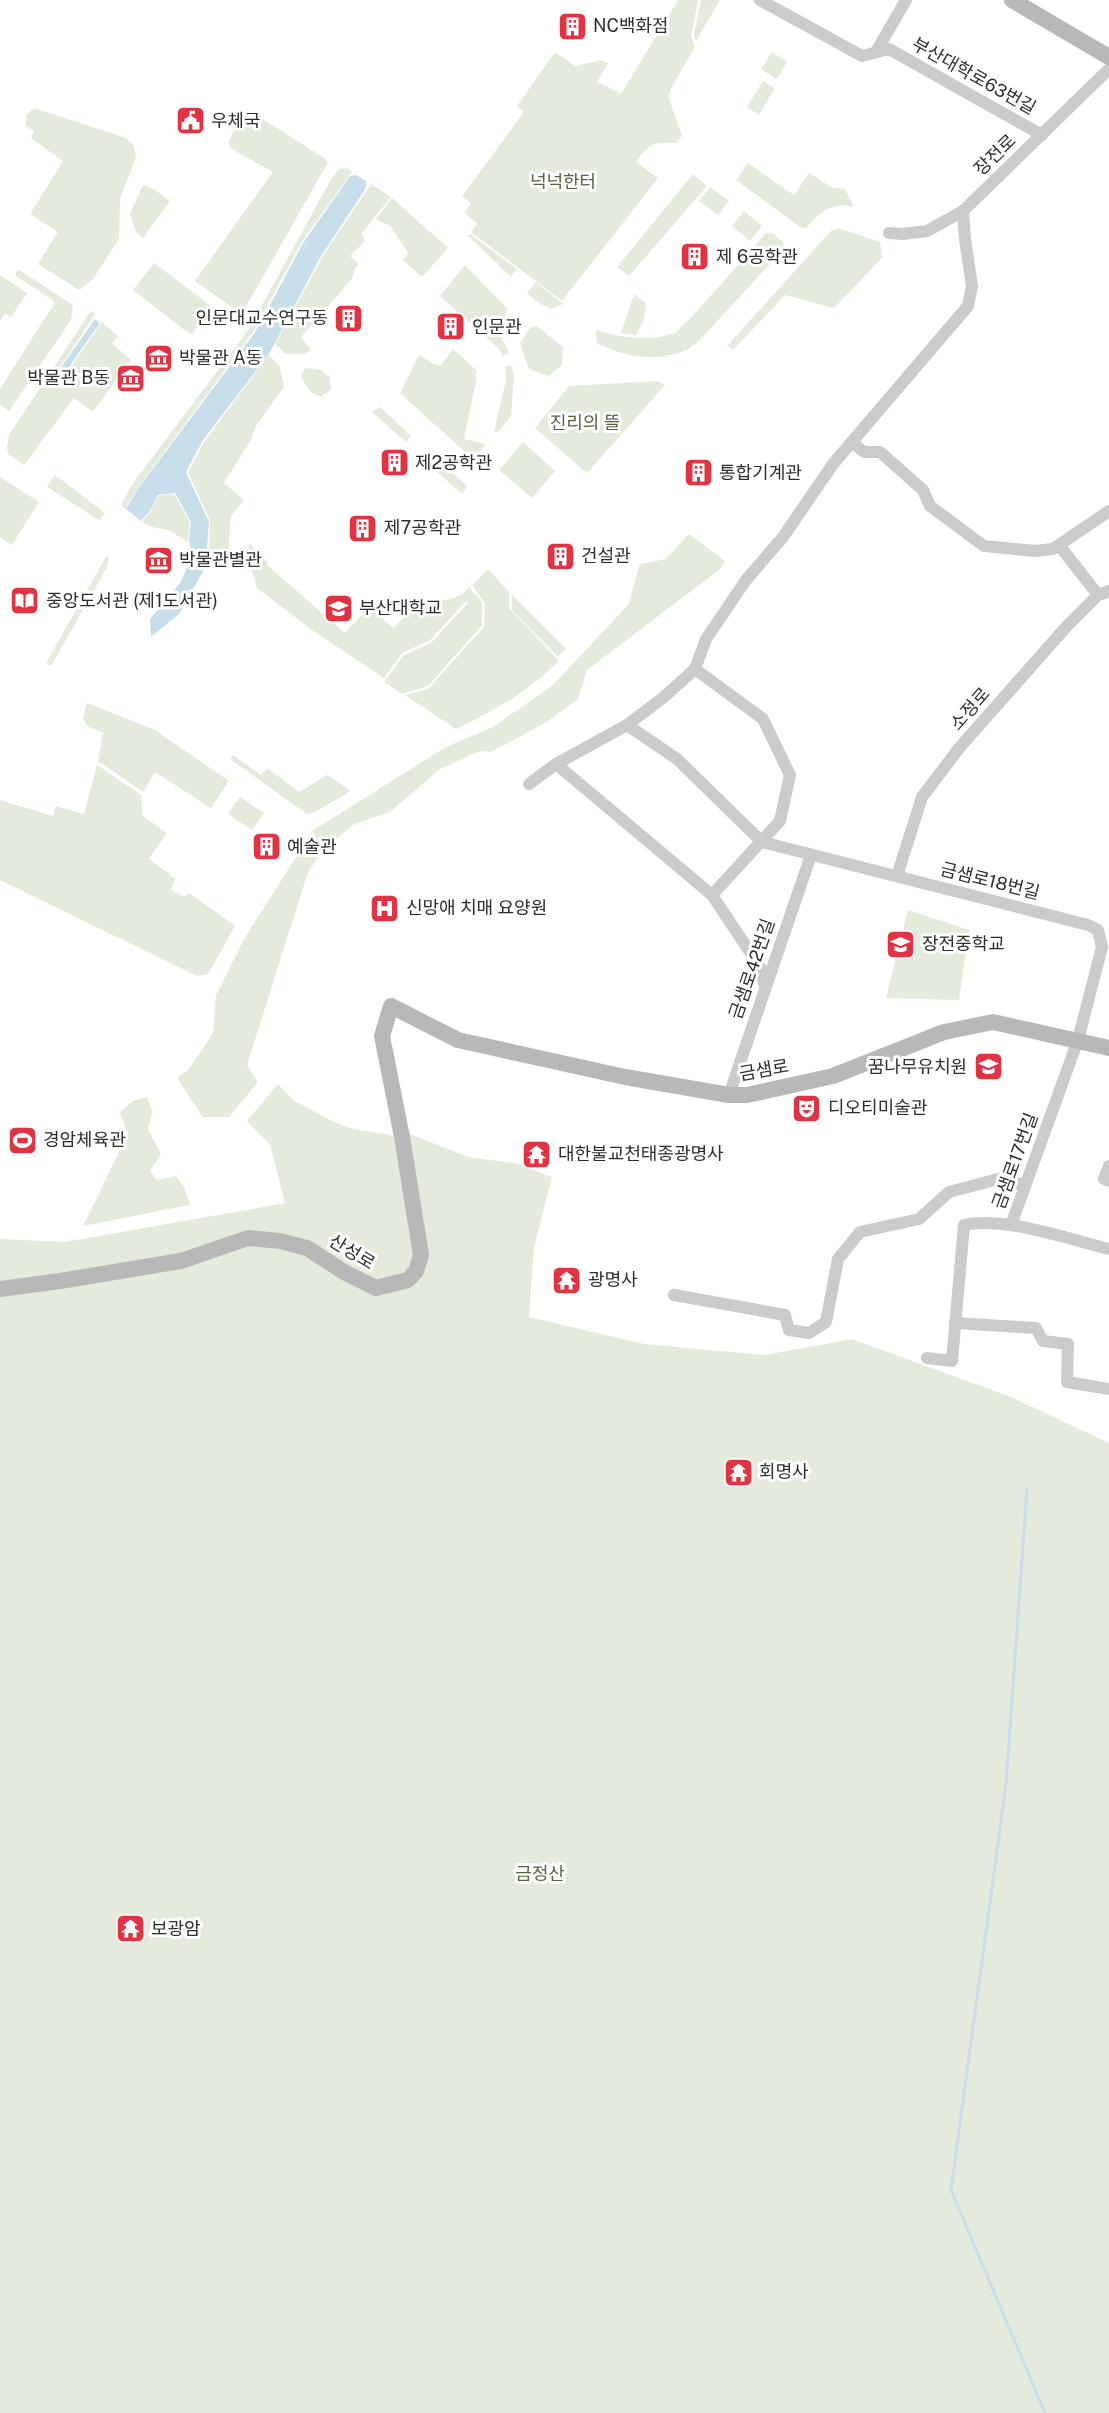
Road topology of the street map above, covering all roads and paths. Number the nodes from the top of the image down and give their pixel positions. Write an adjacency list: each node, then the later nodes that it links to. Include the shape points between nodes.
1 (760, 0): 4 (street, 부산대학로63번길, via 862,56)
2 (906, 0): 4 (street)
3 (1012, 0): 5 (main road)
4 (876, 52): 7 (street, 부산대학로63번길, via 890,49)
5 (1109, 57)
6 (1109, 69): 7 (street, 장전로)
7 (1042, 135): 8 (street, 장전로)
8 (963, 211): 9 (street, 장전로, via 927,231); 10 (street, via 972,286 968,306)
9 (889, 233)
10 (852, 442): 12 (street, via 864,452 880,452 923,490 930,506 984,546 1035,551); 14 (street, via 783,537 726,606 706,639)
11 (1109, 511): 12 (street)
12 (1059, 545): 13 (street)
13 (1104, 593): 20 (street, 소정로, via 1067,626 960,747 922,797)
14 (695, 669): 15 (street); 18 (street, via 763,719 790,775 780,821)
15 (627, 725): 16 (street); 18 (street, 금샘로18번길, via 677,759)
16 (556, 764): 17 (street); 21 (street)
17 (529, 784)
18 (762, 842): 19 (street, 금샘로18번길); 21 (street)
19 (811, 855): 20 (street, 금샘로18번길); 22 (street, 금샘로42번길)
20 (897, 876): 24 (street, 금샘로18번길, via 1098,930 1102,947)
21 (712, 895): 22 (street, via 762,970)
22 (765, 987): 26 (street, 금샘로42번길)
23 (391, 1006): 26 (main road, 금샘로, via 458,1040); 32 (main road, 산성로, via 382,1036 421,1255 408,1280 374,1287 307,1248 248,1238 181,1261)
24 (1078, 1040): 25 (main road, 금샘로); 26 (main road, 금샘로, via 993,1022 944,1032 833,1076 747,1095); 29 (street, 금샘로17번길)
25 (1109, 1048)
26 (729, 1095)
27 (1109, 1166): 28 (street, via 1104,1179)
28 (1109, 1181)
29 (1025, 1186): 30 (street, 금샘로17번길); 33 (street, via 1002,1178 949,1192 919,1219 860,1232 838,1259 826,1322 809,1333 789,1330 785,1315)
30 (1011, 1225): 31 (street); 34 (street, 금샘로17번길, via 964,1225)
31 (1109, 1249)
32 (0, 1288)
33 (674, 1295)
34 (955, 1323): 35 (street, 금샘로17번길, via 952,1361); 36 (street, via 1036,1328 1043,1341 1068,1344 1067,1382)
35 (927, 1358)
36 (1109, 1389)

